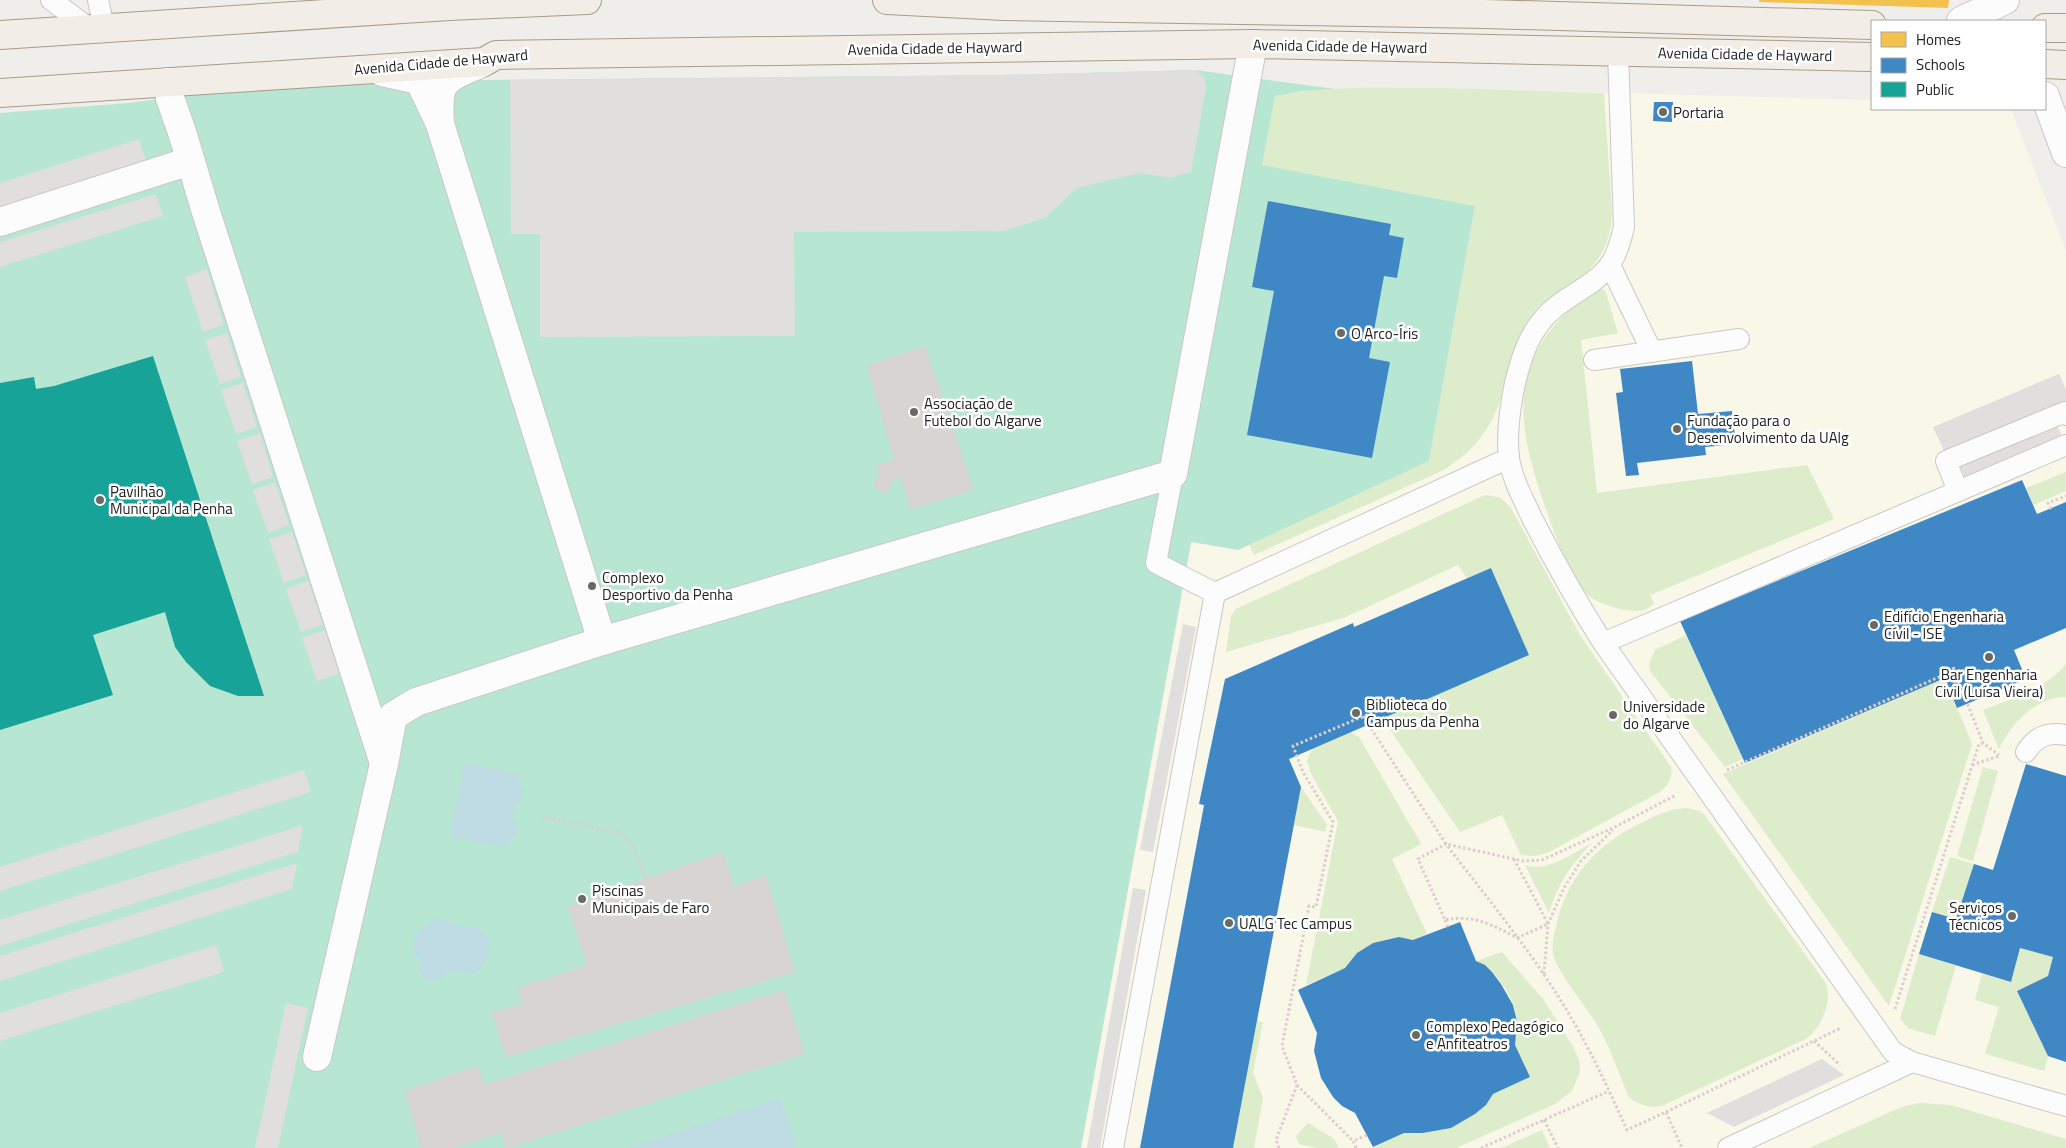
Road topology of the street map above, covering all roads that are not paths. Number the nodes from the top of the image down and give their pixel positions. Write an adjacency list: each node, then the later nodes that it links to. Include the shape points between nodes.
1 (51, 0): 9 (lane)
2 (98, 0): 9 (lane)
3 (588, 0): 9 (main road)
4 (888, 0): 6 (main road)
5 (2005, 0): 7 (street)
6 (1055, 3): 8 (main road, via 1215,11 1485,14)
7 (1963, 20)
8 (1871, 25)
9 (97, 28): 12 (main road)
10 (2046, 28): 11 (main road)
11 (2066, 28)
12 (0, 35)
13 (1253, 44): 14 (main road, Avenida Cidade de Hayward); 16 (main road, Avenida Cidade de Hayward, via 496,55); 34 (street)
14 (1618, 52): 15 (main road, Avenida Cidade de Hayward); 27 (lane, via 1624,227)
15 (1871, 57)
16 (484, 62): 19 (main road, Avenida Cidade de Hayward); 23 (street, via 448,78 438,96)
17 (2046, 64): 18 (main road)
18 (2066, 65)
19 (368, 69): 20 (main road, Avenida Cidade de Hayward); 23 (street, via 419,80)
20 (168, 82): 21 (main road, Avenida Cidade de Hayward); 25 (street)
21 (0, 93)
22 (2046, 99): 24 (street)
23 (440, 124): 37 (street)
24 (2066, 153)
25 (190, 161): 26 (street); 41 (street)
26 (0, 222)
27 (1610, 265): 29 (lane); 33 (lane, via 1546,316 1529,341 1512,396)
28 (1739, 339): 29 (lane)
29 (1652, 352): 30 (lane)
30 (1594, 360)
31 (2066, 415): 35 (lane, via 2065,412 1946,460)
32 (2066, 445): 35 (lane)
33 (1509, 458): 36 (lane); 38 (lane, via 1512,474 1547,548)
34 (1174, 474): 36 (lane, via 1156,563); 37 (street)
35 (1958, 491): 38 (lane)
36 (1215, 593): 45 (lane)
37 (602, 641): 41 (street, via 416,702 392,716)
38 (1603, 643): 43 (lane, via 1887,1044 1893,1052)
39 (2066, 735): 40 (lane, via 2042,735)
40 (2026, 752)
41 (384, 764): 42 (street)
42 (317, 1057)
43 (1912, 1062): 44 (lane); 46 (lane)
44 (2066, 1106)
45 (1113, 1148)
46 (1728, 1148)

